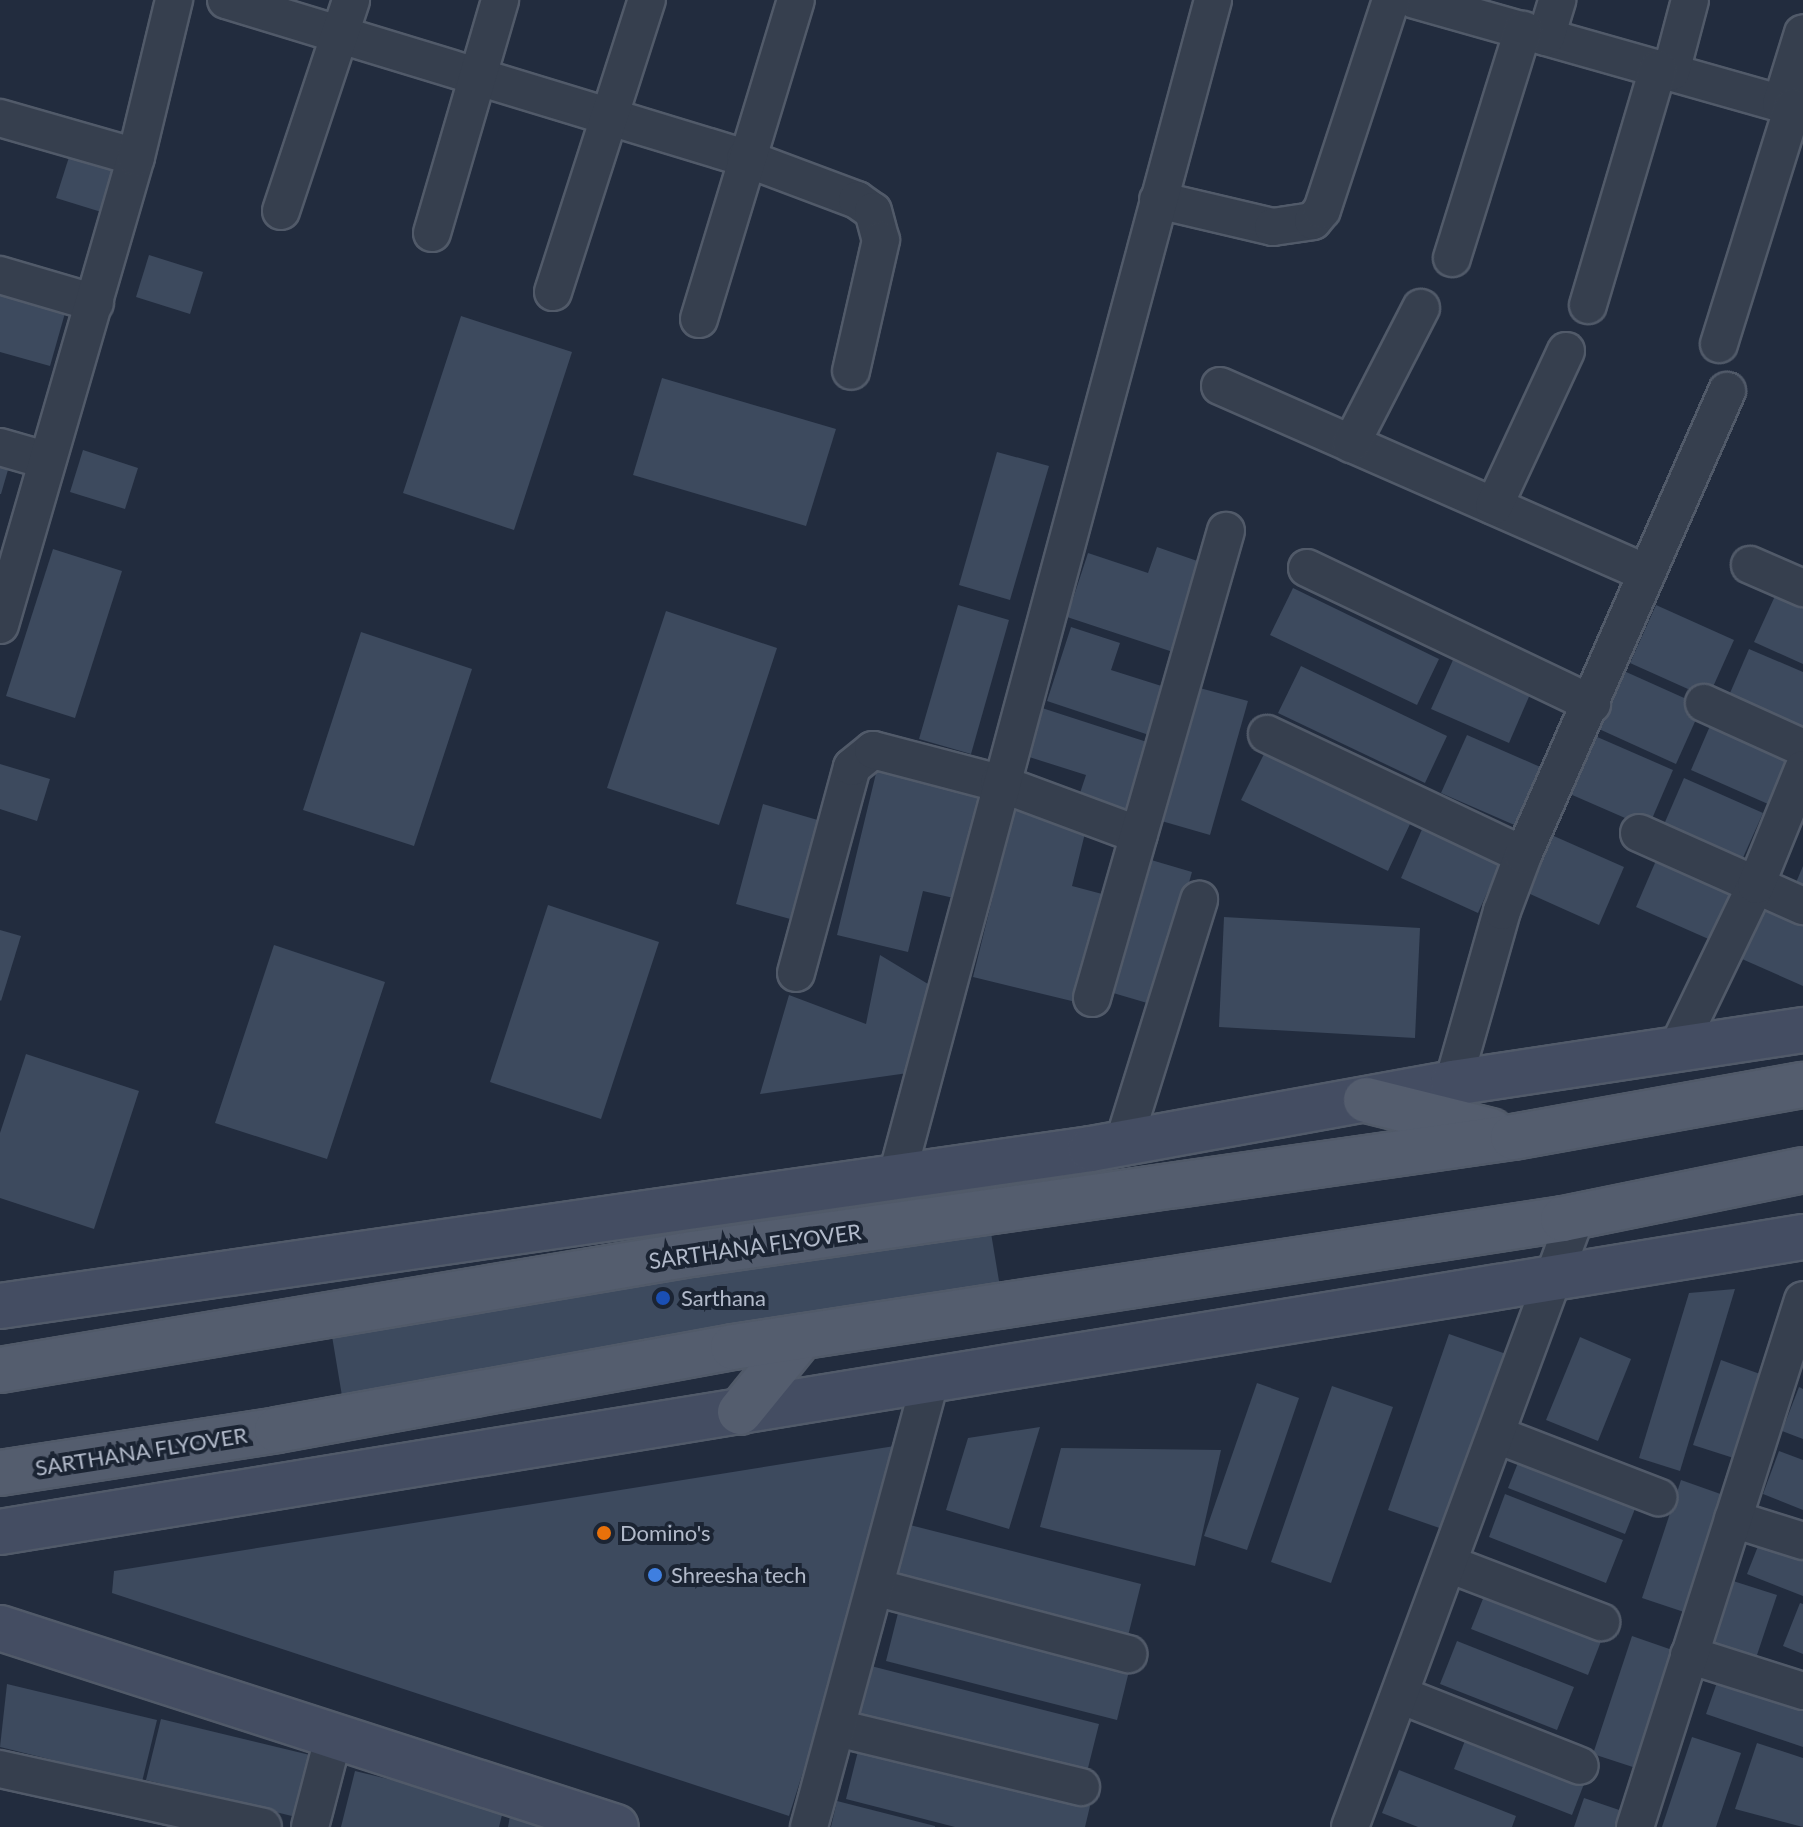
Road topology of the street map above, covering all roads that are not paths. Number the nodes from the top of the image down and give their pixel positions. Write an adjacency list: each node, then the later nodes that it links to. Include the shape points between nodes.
1 (174, 0): 19 (street)
2 (226, 0): 13 (street)
3 (351, 0): 13 (street)
4 (500, 0): 15 (street)
5 (647, 0): 17 (street)
6 (796, 0): 20 (street)
7 (1213, 0): 21 (street)
8 (1557, 0): 12 (street)
9 (1690, 0): 14 (street)
10 (1415, 1): 12 (street); 21 (street, via 1313,221 1273,227)
11 (1803, 33): 16 (street)
12 (1534, 34): 14 (street); 24 (street)
13 (341, 35): 15 (street); 22 (street)
14 (1665, 71): 16 (street); 28 (street)
15 (476, 76): 17 (street); 23 (street)
16 (1792, 107): 31 (street)
17 (611, 117): 20 (street); 26 (street)
18 (0, 118): 19 (street)
19 (136, 157): 27 (street)
20 (745, 158): 30 (street); 33 (street, via 857,200 873,211 880,225)
21 (1158, 200): 51 (street)
22 (281, 211)
23 (432, 233)
24 (1452, 258)
25 (0, 275): 27 (street)
26 (553, 292)
27 (95, 303): 38 (street)
28 (1588, 305)
29 (1421, 308): 36 (street)
30 (699, 319)
31 (1719, 344)
32 (1566, 351): 39 (street)
33 (851, 371)
34 (1220, 386): 36 (street)
35 (1727, 391): 43 (street)
36 (1351, 444): 39 (street)
37 (0, 447): 38 (street)
38 (45, 460): 45 (street)
39 (1494, 506): 43 (street)
40 (1226, 531): 53 (street)
41 (1750, 565): 44 (street)
42 (1307, 568): 47 (street)
43 (1647, 573): 47 (street)
44 (1803, 588)
45 (1, 621)
46 (1704, 703): 49 (street)
47 (1592, 704): 54 (street)
48 (1267, 734): 54 (street)
49 (1803, 748)
50 (1803, 769): 55 (street)
51 (999, 783): 53 (street); 58 (street, via 873,750 859,757); 68 (street)
52 (1639, 833): 55 (street)
53 (1139, 835): 59 (street)
54 (1523, 855): 62 (street)
55 (1756, 885): 57 (street); 61 (street)
56 (1199, 900): 66 (street)
57 (1803, 906)
58 (796, 973)
59 (1092, 998)
60 (1803, 1030): 61 (street)
61 (1677, 1049): 62 (street)
62 (1453, 1083): 64 (street)
63 (1803, 1085): 65 (main road, SARTHANA FLYOVER)
64 (1366, 1100): 65 (main road); 66 (street)
65 (1513, 1137): 75 (main road, SARTHANA FLYOVER, via 692,1254)
66 (1123, 1144): 68 (street)
67 (1803, 1170): 69 (main road, SARTHANA FLYOVER)
68 (896, 1179): 73 (street)
69 (1576, 1216): 71 (street); 74 (main road, SARTHANA FLYOVER)
70 (1803, 1237): 71 (street)
71 (1557, 1278): 76 (street); 78 (street)
72 (1803, 1300): 81 (street)
73 (0, 1306)
74 (801, 1337): 77 (main road); 79 (main road, SARTHANA FLYOVER)
75 (0, 1370)
76 (930, 1381): 77 (street); 85 (street)
77 (740, 1412): 82 (street)
78 (1497, 1435): 80 (street); 84 (street)
79 (0, 1473)
80 (1658, 1497)
81 (1733, 1519): 83 (street); 89 (street)
82 (0, 1532)
83 (1803, 1541)
84 (1449, 1564): 86 (street); 91 (street)
85 (878, 1588): 88 (street); 92 (street)
86 (1601, 1622)
87 (0, 1628): 93 (street)
88 (1128, 1654)
89 (1689, 1655): 90 (street); 102 (street)
90 (1803, 1691)
91 (1400, 1695): 94 (street); 101 (street)
92 (837, 1728): 96 (street); 100 (street)
93 (333, 1739): 98 (street); 99 (street)
94 (1580, 1766)
95 (0, 1769): 97 (street)
96 (1081, 1787)
97 (263, 1827)
98 (310, 1827)
99 (616, 1827)
100 (809, 1827)
101 (1350, 1827)
102 (1635, 1827)

